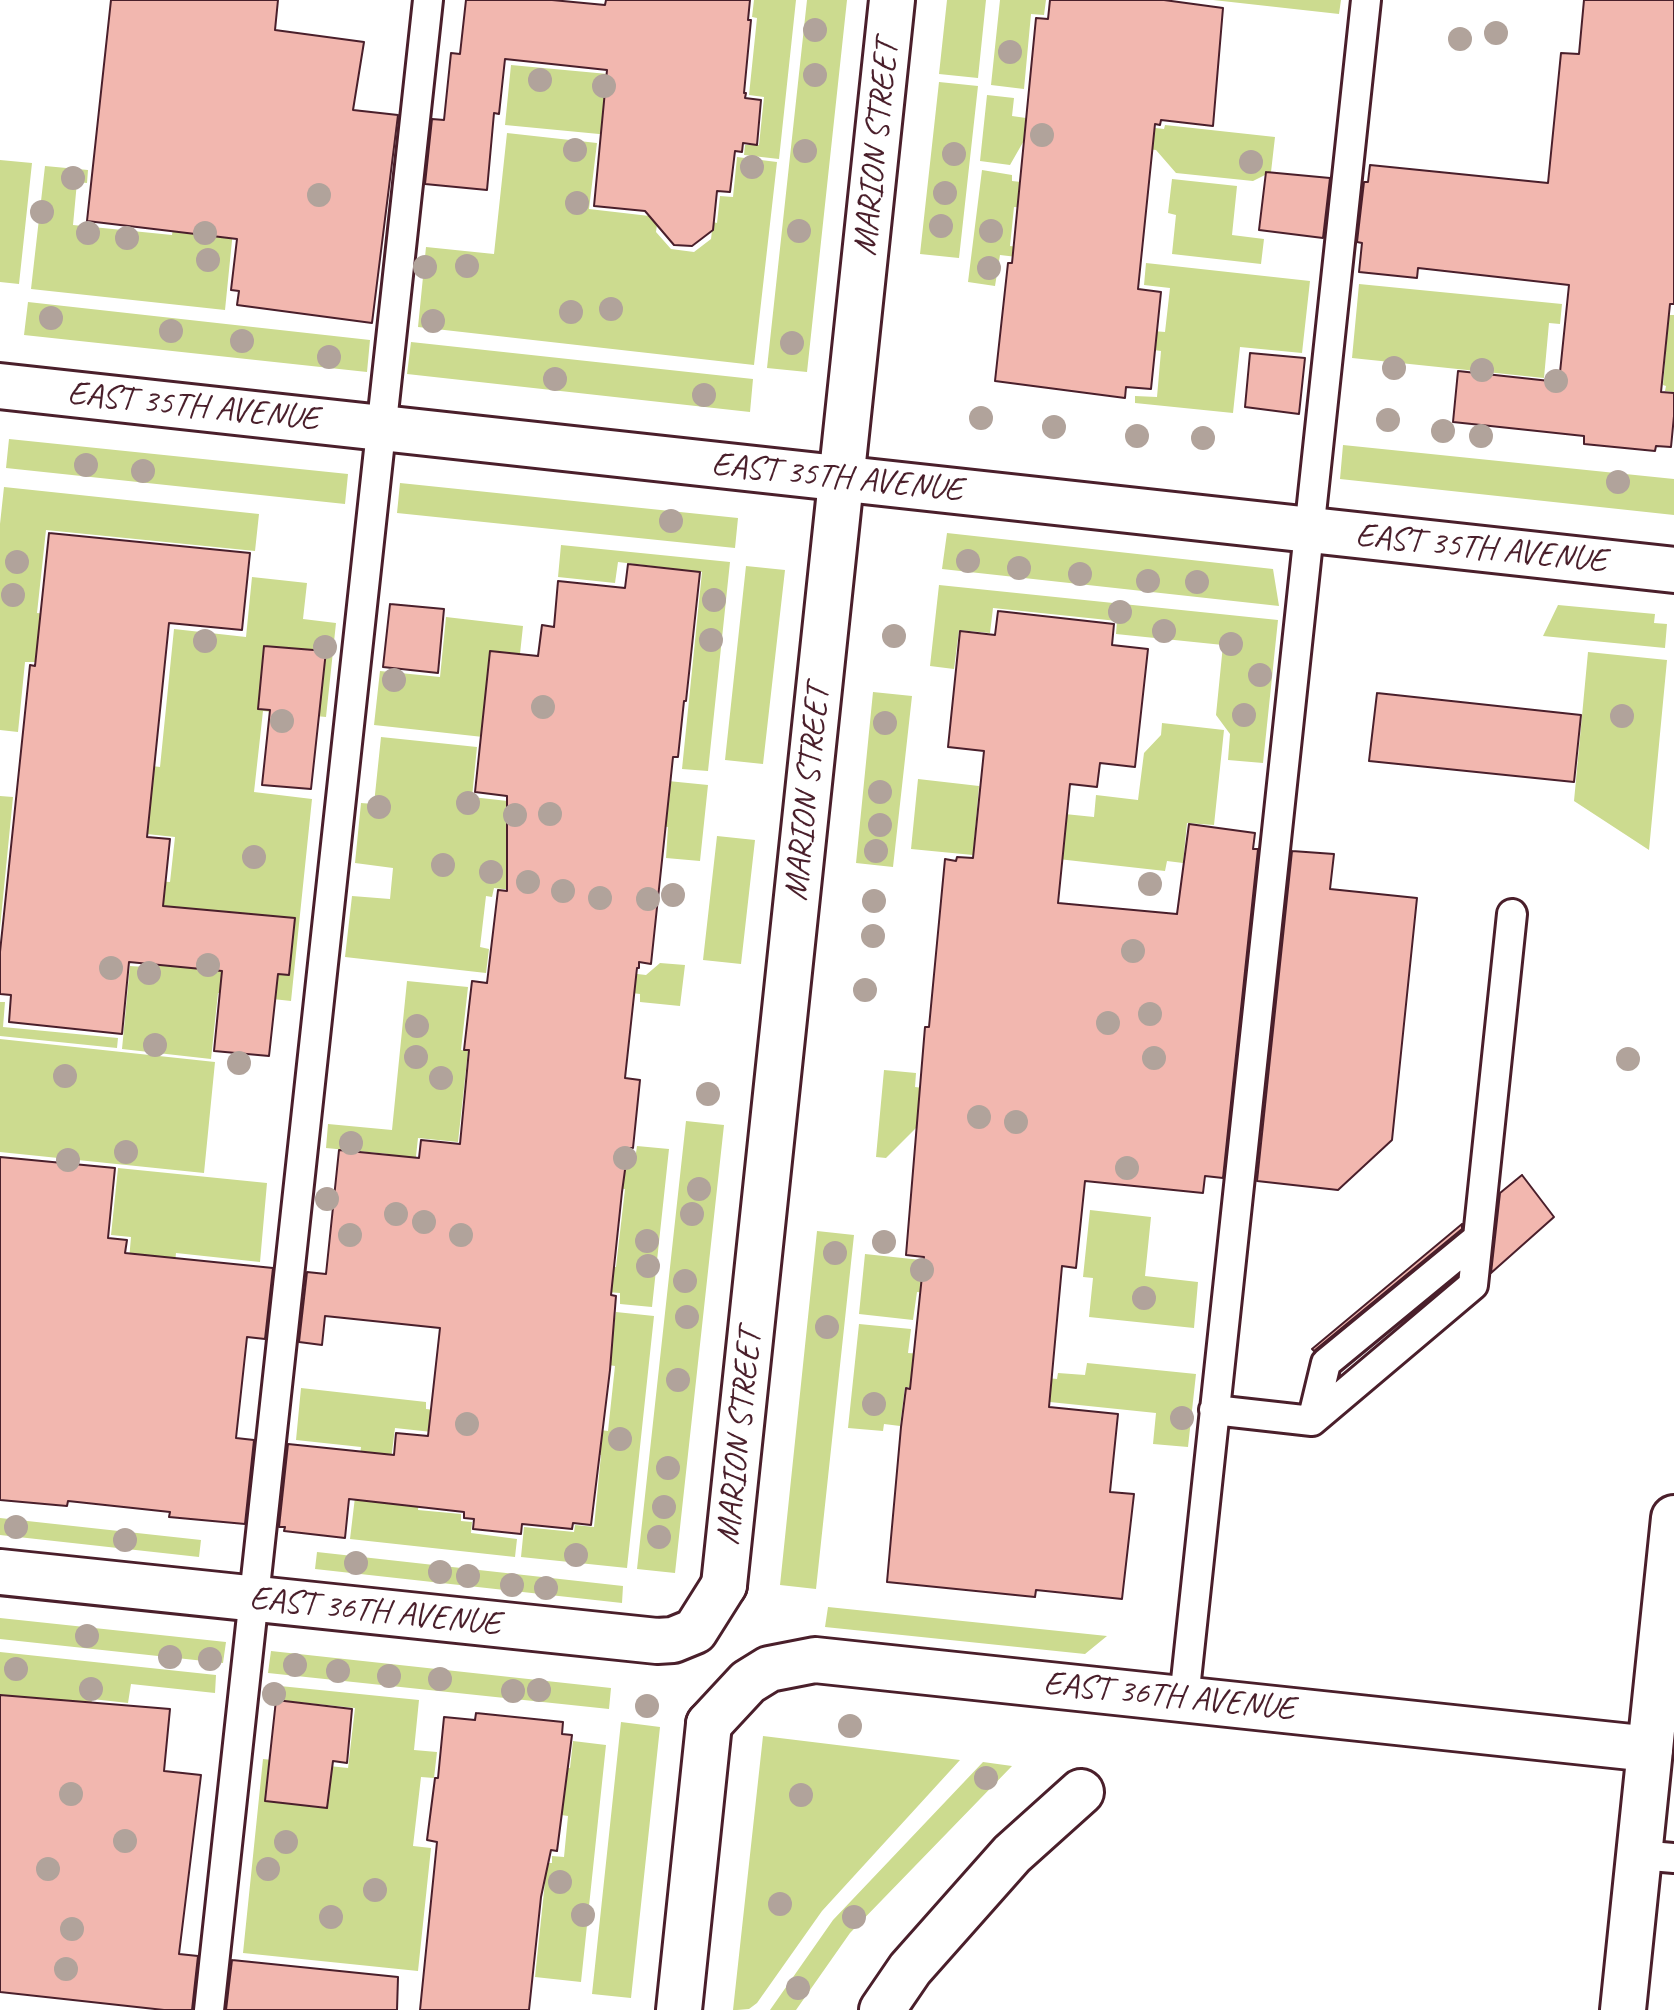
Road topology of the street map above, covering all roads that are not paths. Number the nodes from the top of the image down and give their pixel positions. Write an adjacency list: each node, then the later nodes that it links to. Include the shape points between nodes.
1 (428, 0): 5 (lane)
2 (892, 0): 6 (street, MARION STREET)
3 (1366, 0): 7 (lane)
4 (0, 386): 5 (street, EAST 35TH AVENUE)
5 (382, 428): 6 (street, EAST 35TH AVENUE); 14 (lane)
6 (841, 478): 7 (street, EAST 35TH AVENUE); 13 (street, MARION STREET)
7 (1309, 530): 8 (street, EAST 35TH AVENUE); 10 (lane)
8 (1674, 570)
9 (1512, 914): 10 (lane, via 1473,1285 1312,1421)
10 (1214, 1410): 15 (lane)
11 (1674, 1518): 16 (street)
12 (0, 1572): 14 (street, EAST 36TH AVENUE)
13 (724, 1585): 14 (street, EAST 36TH AVENUE, via 695,1631 657,1641)
14 (254, 1599): 19 (lane)
15 (1184, 1699): 16 (street, EAST 36TH AVENUE); 20 (street, EAST 36TH AVENUE, via 815,1660 769,1669 748,1682 709,1724)
16 (1650, 1749): 18 (street)
17 (1081, 1792): 21 (street, via 1012,1854 910,1969)
18 (1656, 1856): 22 (street)
19 (209, 2010)
20 (679, 2010)
21 (882, 2010)
22 (1623, 2010)

